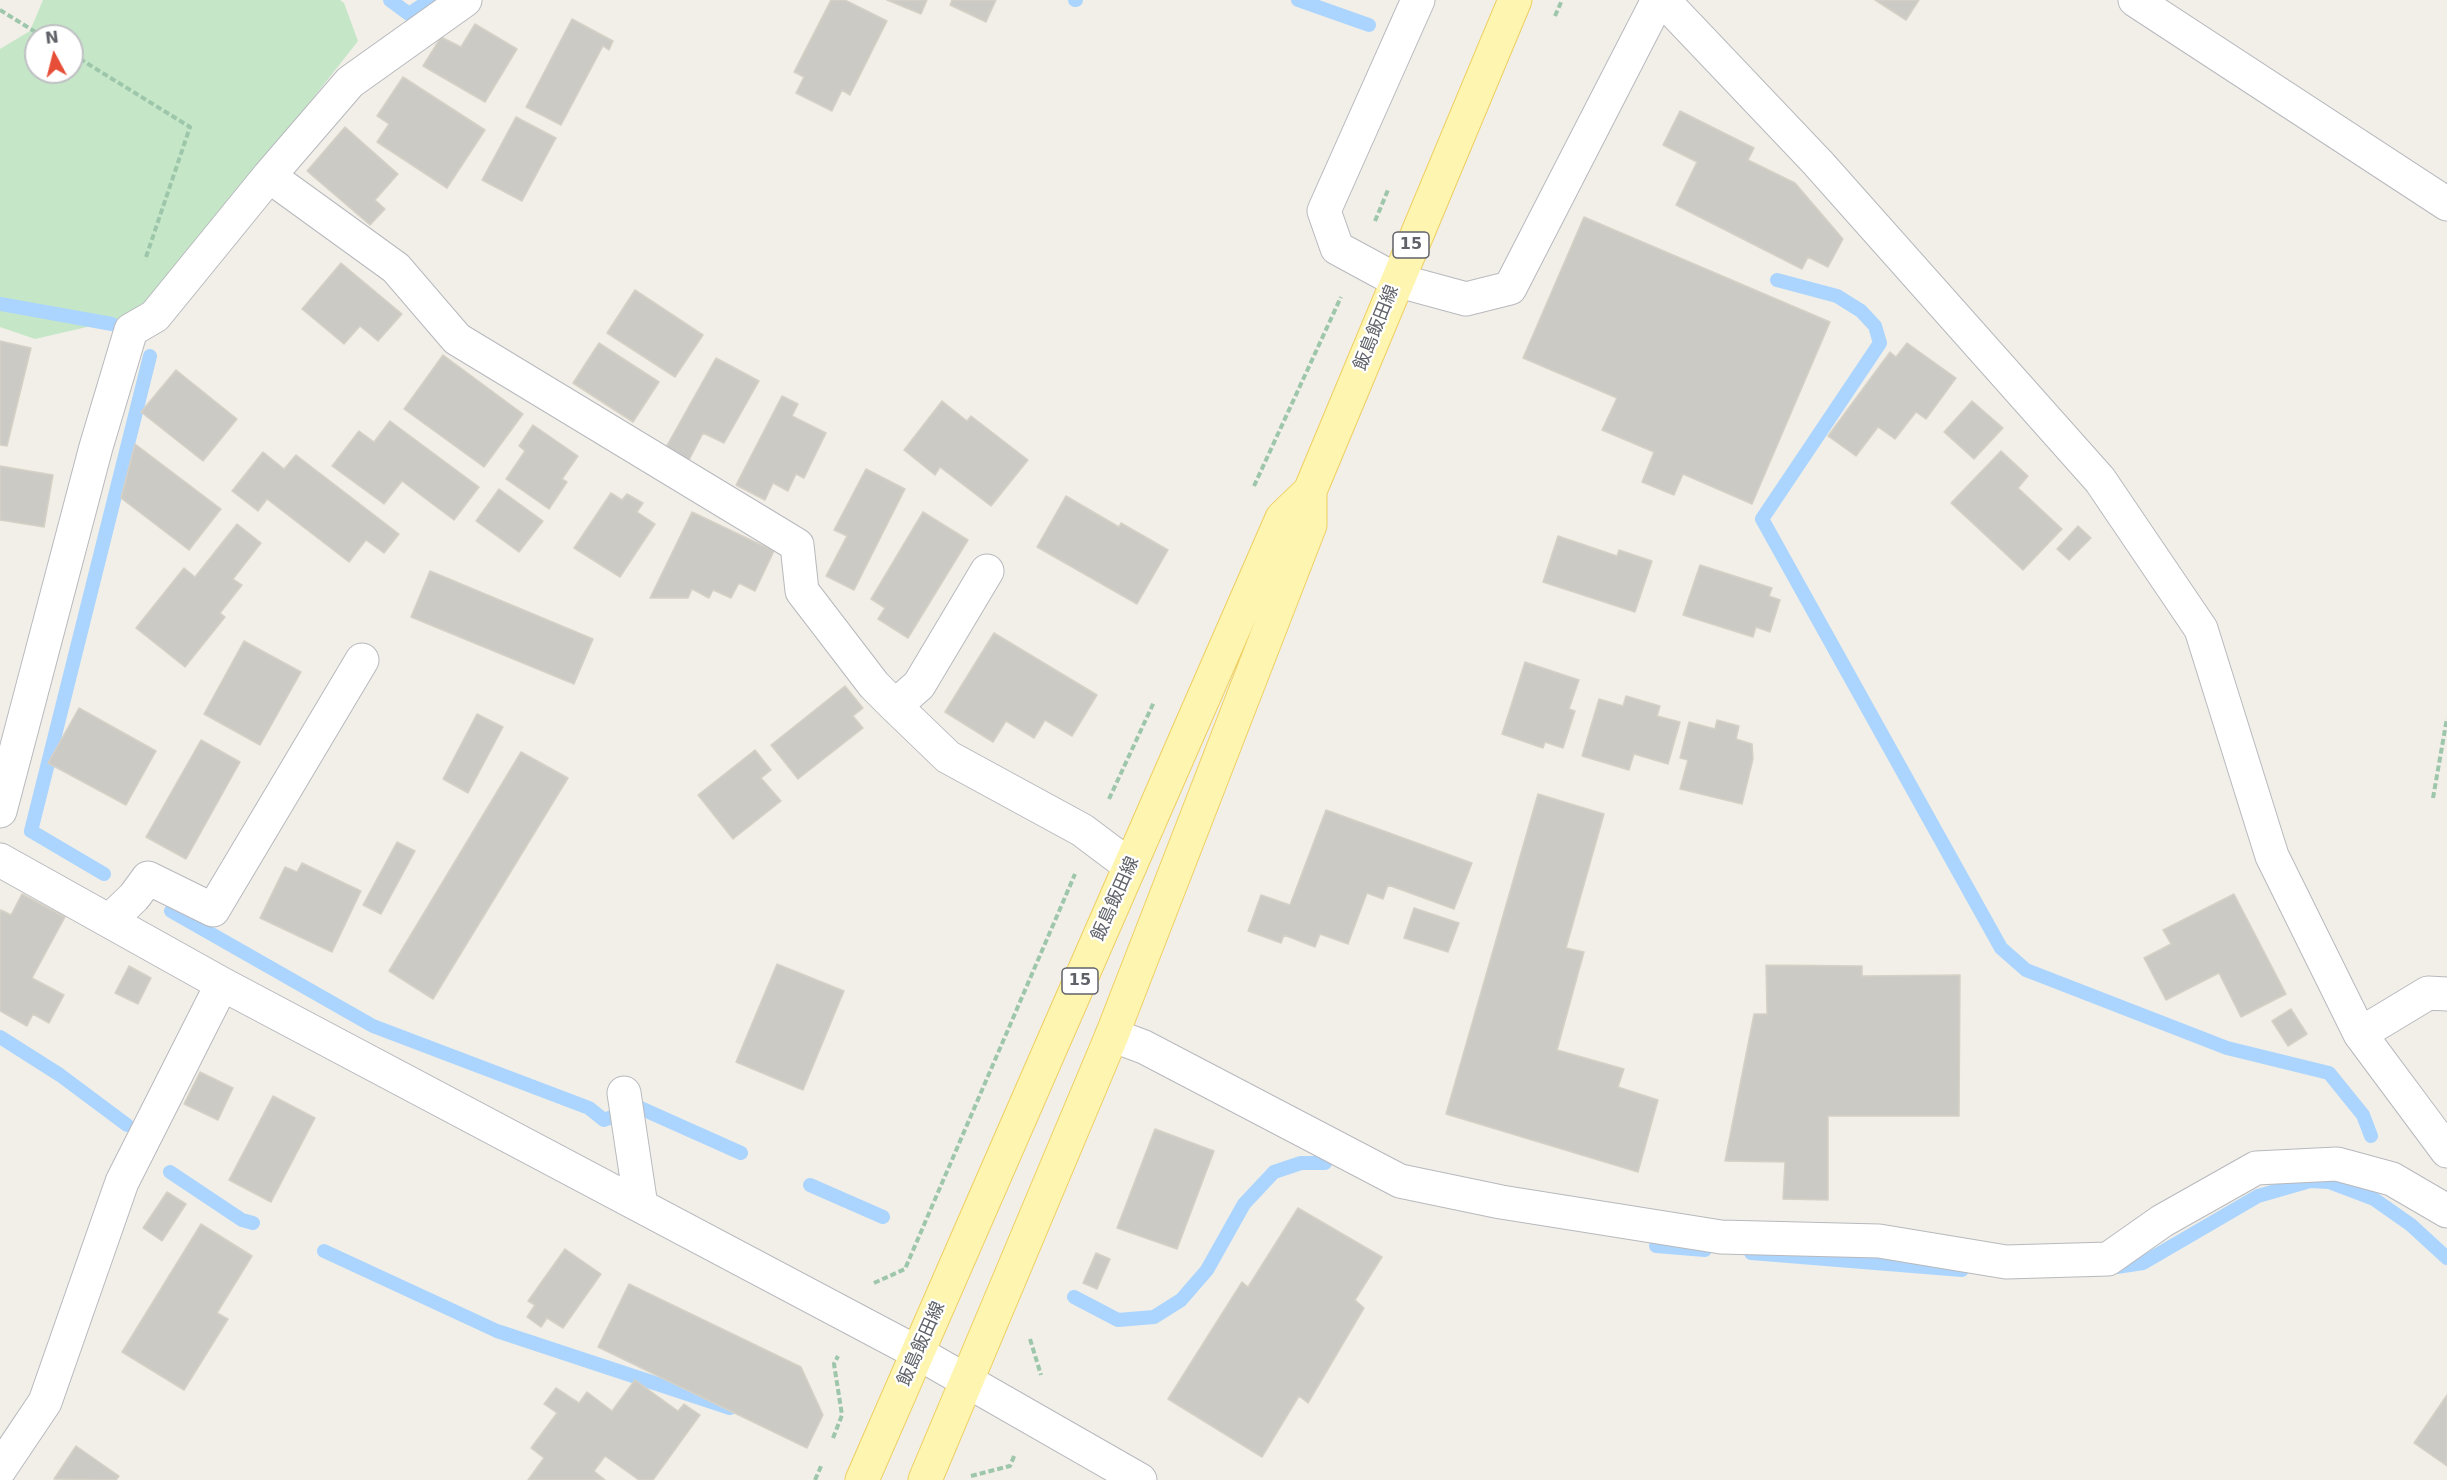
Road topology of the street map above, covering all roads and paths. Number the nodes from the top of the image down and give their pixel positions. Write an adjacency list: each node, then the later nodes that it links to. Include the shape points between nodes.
1 (465, 0): 10 (street, via 350,82)
2 (1418, 0): 13 (street, via 1324,211 1337,248)
3 (1515, 0): 13 (main road, 飯島飯田線 / 15)
4 (1658, 0): 13 (street, via 1510,288 1467,299)
5 (1663, 0): 26 (street, via 1818,163 2100,480 2201,629 2272,856)
6 (2135, 0): 11 (street)
7 (0, 10): 8 (path)
8 (24, 25)
9 (84, 61): 12 (path, via 190,126)
10 (269, 176): 17 (street, via 396,268 457,339 797,545 802,591 874,685); 20 (street, via 154,316 131,330 96,447)
11 (2447, 204)
12 (142, 271)
13 (1396, 280): 14 (main road, 飯島飯田線 / 15)
14 (1310, 491): 22 (main road, 飯島飯田線 / 15, via 1282,518); 27 (main road, 飯島飯田線 / 15, via 1310,525)
15 (987, 571): 17 (street, via 919,686)
16 (362, 660): 23 (street, via 213,910 148,878)
17 (895, 706): 22 (street, via 948,757 1082,830)
18 (2447, 718): 19 (path)
19 (2433, 798)
20 (0, 811)
21 (0, 860): 23 (street)
22 (1130, 866): 32 (main road, 飯島飯田線 / 15)
23 (109, 921): 24 (street)
24 (222, 984): 30 (street); 38 (street, via 122,1182 45,1402)
25 (2447, 994): 26 (street, via 2428,993)
26 (2360, 1034): 29 (street)
27 (1112, 1035): 31 (street, via 1143,1047 1400,1181 1501,1202 1721,1237 1879,1241 2006,1262 2108,1259 2162,1221 2256,1168 2337,1164 2392,1179); 34 (main road, 飯島飯田線 / 15)
28 (624, 1094): 30 (street)
29 (2447, 1151)
30 (641, 1206): 32 (street)
31 (2447, 1211)
32 (918, 1353): 34 (street); 41 (main road, 飯島飯田線 / 15)
33 (834, 1364): 35 (path, via 842,1415)
34 (967, 1382): 42 (main road, 飯島飯田線 / 15); 43 (street)
35 (829, 1447)
36 (824, 1458): 40 (path)
37 (1010, 1466): 39 (path)
38 (0, 1469)
39 (962, 1478)
40 (815, 1480)
41 (862, 1480)
42 (925, 1480)
43 (1140, 1480)

